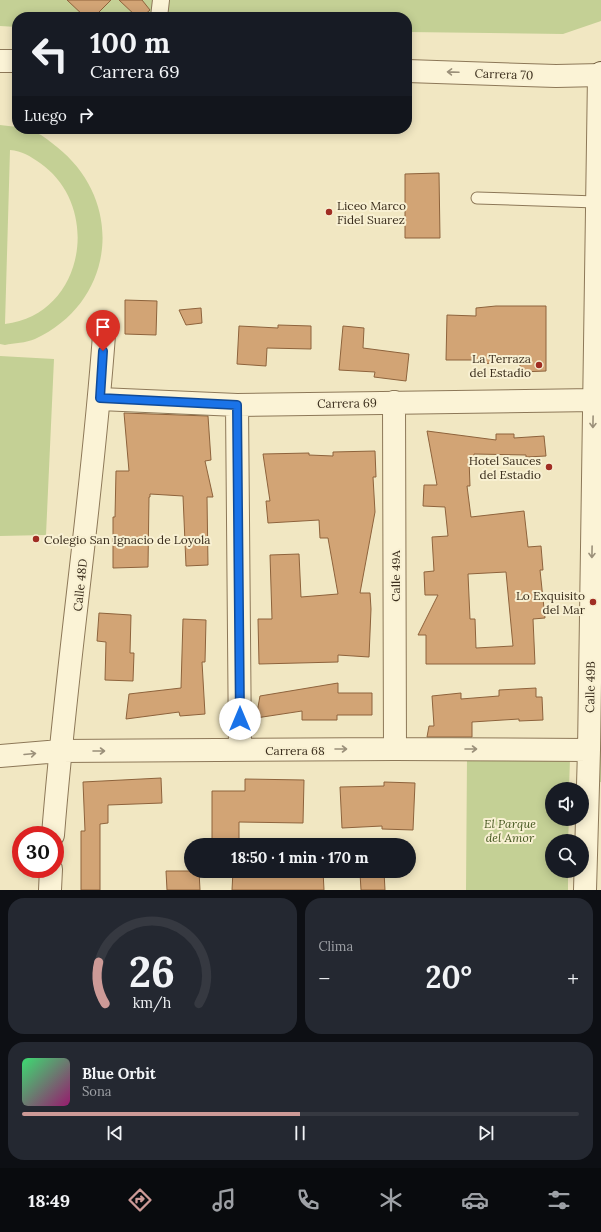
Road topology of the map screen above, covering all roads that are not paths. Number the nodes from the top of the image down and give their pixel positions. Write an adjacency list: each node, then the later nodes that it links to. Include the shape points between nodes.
1 (160, 0): 2 (street)
2 (159, 12)
3 (0, 61): 4 (street)
4 (12, 61)
5 (412, 71): 6 (street, Carrera 70, one-way to 5)
6 (600, 75): 7 (street, Calle 49B)
7 (599, 179): 9 (street, Calle 49B)
8 (477, 198): 9 (lane)
9 (596, 202): 12 (street, Calle 49B)
10 (104, 335): 11 (street, Calle 48D)
11 (100, 398): 14 (street, Carrera 69); 18 (street, Calle 48D)
12 (594, 400): 13 (street, Carrera 69); 17 (street, Calle 49B, one-way to 17)
13 (394, 402): 14 (street, Carrera 69); 15 (street, Calle 49A)
14 (237, 405): 16 (street)
15 (395, 749): 16 (street, Carrera 68, one-way to 15); 17 (street, Carrera 68, one-way to 17)
16 (240, 750): 18 (street, Carrera 68, one-way to 16)
17 (589, 750): 23 (street, Calle 49B)
18 (60, 751): 19 (street, Carrera 68, one-way to 18); 20 (street, Calle 48D)
19 (0, 756)
20 (54, 826)
21 (51, 878): 22 (street)
22 (50, 890)
23 (585, 890)

